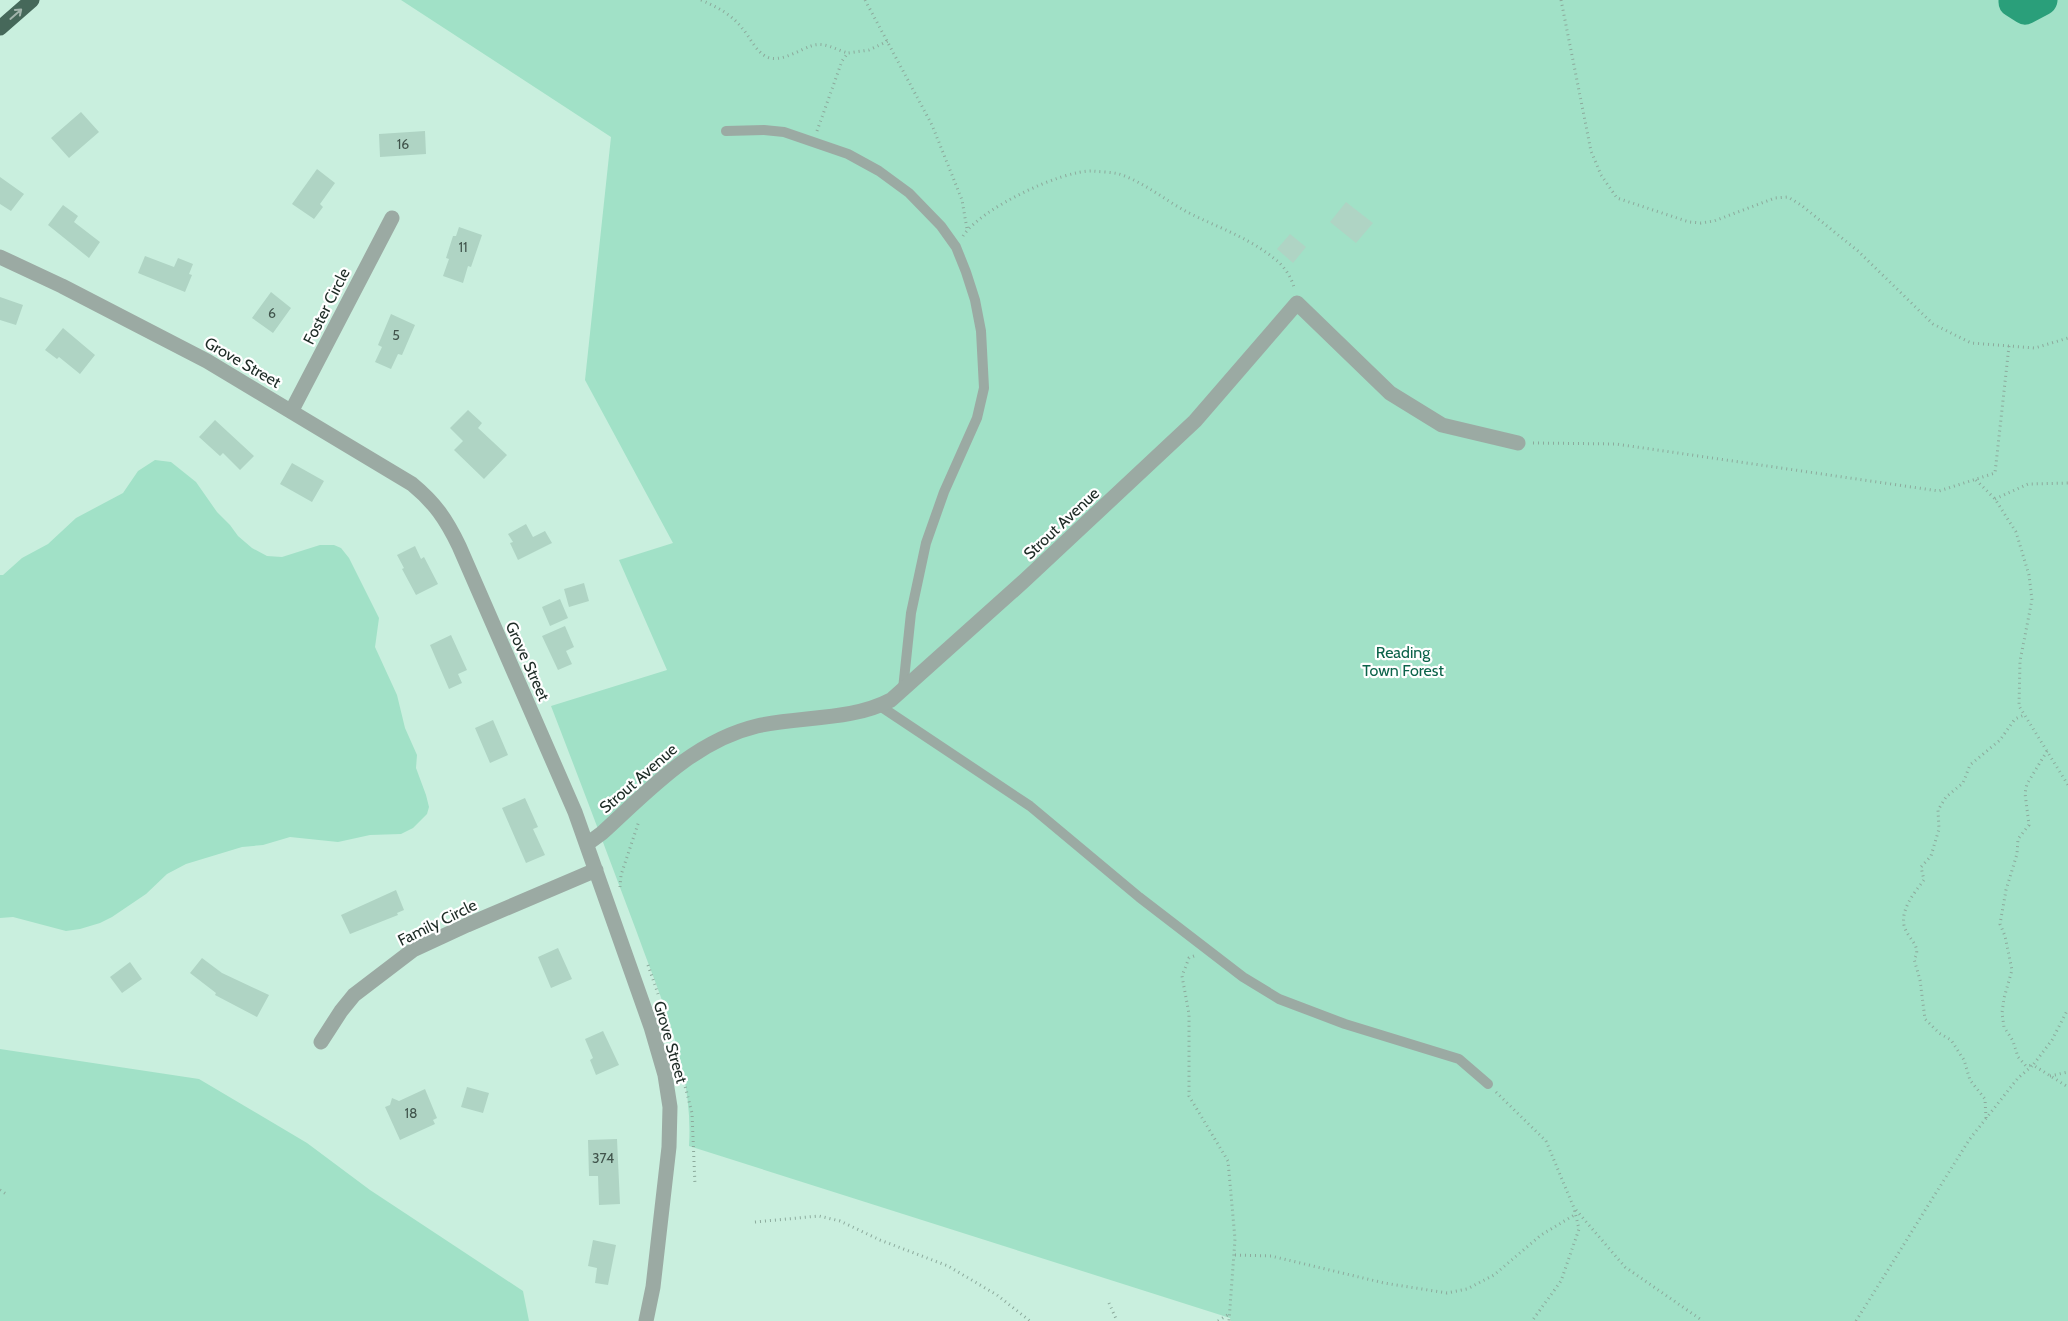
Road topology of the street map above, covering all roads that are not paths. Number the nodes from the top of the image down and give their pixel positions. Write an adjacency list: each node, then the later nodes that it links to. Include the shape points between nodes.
1 (32, 0): 2 (highway, one-way to 1)
2 (0, 28)
3 (726, 131): 8 (lane, via 784,132 848,154 879,171 910,193 941,226 956,247 975,300 981,331 984,388 977,418 944,492 926,543 911,613)
4 (392, 218): 6 (street, Foster Circle)
5 (0, 257): 6 (street, Grove Street, via 207,361)
6 (292, 410): 10 (street, Grove Street, via 412,484 443,515 557,768)
7 (1518, 443): 8 (street, Strout Avenue, via 1442,425 1390,393 1297,303 1195,421)
8 (903, 689): 9 (street, Strout Avenue)
9 (880, 706): 10 (street, Strout Avenue, via 757,726 728,735 688,757); 13 (lane, via 1030,806 1138,897 1243,977 1279,999 1459,1060)
10 (587, 844): 11 (street, Grove Street)
11 (596, 870): 12 (street, Family Circle, via 450,932 405,955 348,1001); 14 (street, Grove Street, via 651,1027 665,1075 670,1107 667,1171)
12 (321, 1042)
13 (1488, 1084)
14 (646, 1321)

